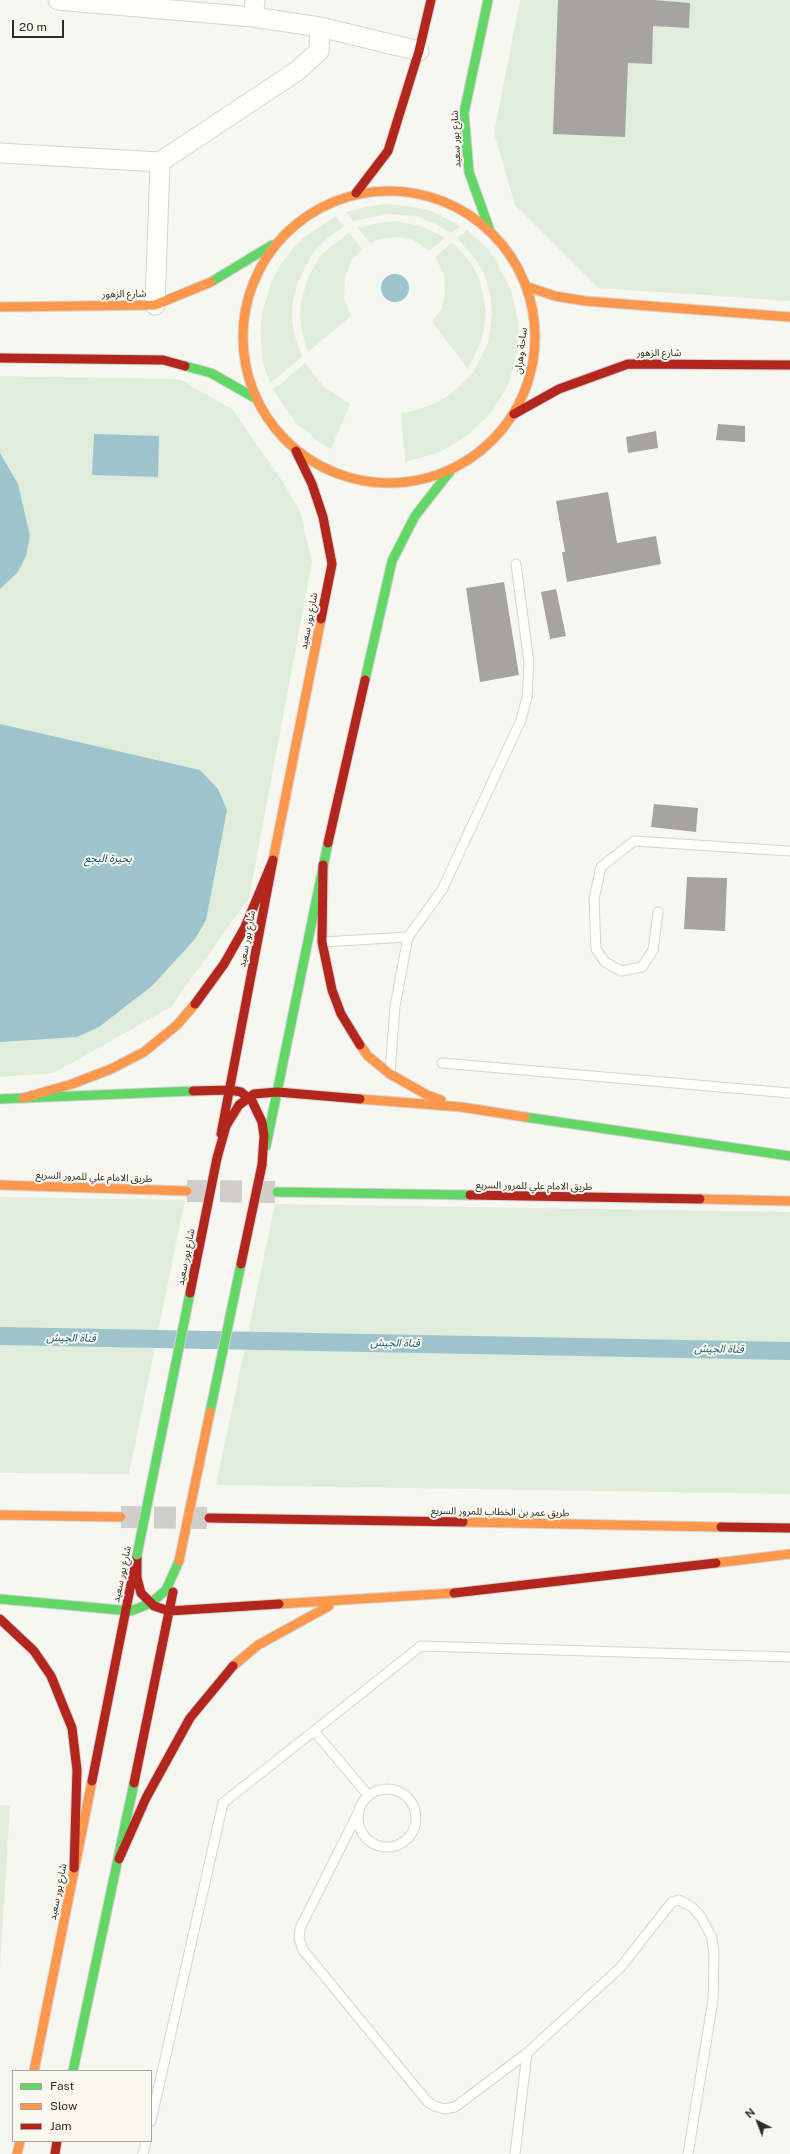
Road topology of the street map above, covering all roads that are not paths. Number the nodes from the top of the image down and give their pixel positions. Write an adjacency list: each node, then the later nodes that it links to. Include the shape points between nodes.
1 (58, 0): 2 (street)
2 (68, 0): 5 (street)
3 (431, 0): 8 (main road)
4 (488, 0): 12 (main road, شارع بور سعيد, via 464,113 469,172)
5 (169, 5): 6 (street)
6 (254, 8): 7 (street)
7 (320, 27): 8 (street); 10 (street, via 319,51 297,71)
8 (419, 51): 11 (main road, via 388,151)
9 (0, 153): 10 (street)
10 (160, 162): 15 (street)
11 (356, 194): 12 (main road, ساحة وهران, via 404,190 450,202); 13 (main road, ساحة وهران, via 314,211)
12 (489, 228): 14 (main road, ساحة وهران, via 512,255)
13 (279, 240): 15 (main road, شارع الزهور, via 218,279); 20 (main road, ساحة وهران, via 256,275 244,316 243,358)
14 (528, 287): 17 (main road, via 555,296 585,301); 21 (main road, ساحة وهران, via 536,330 532,374)
15 (155, 305): 16 (main road, شارع الزهور)
16 (0, 306)
17 (790, 317)
18 (0, 358): 20 (main road, via 163,360 211,373)
19 (790, 365): 21 (main road, شارع الزهور, via 628,364 559,389)
20 (255, 398): 22 (main road, ساحة وهران, via 272,427)
21 (514, 414): 23 (main road, ساحة وهران, via 487,447)
22 (296, 451): 23 (main road, ساحة وهران, via 331,472 371,483 412,482); 26 (main road, شارع بور سعيد, via 317,497 332,564)
23 (452, 470): 27 (main road, via 415,516 392,561)
24 (516, 564): 29 (lane, via 529,663 527,697 521,720 442,890)
25 (790, 851): 28 (lane, via 634,841 601,867 594,899 596,949 605,962 621,971 642,967 653,950)
26 (273, 860): 33 (main road, شارع بور سعيد); 37 (main road, via 245,927 224,964 200,998 177,1024 144,1052 111,1069 72,1084)
27 (323, 865): 30 (main road); 34 (main road)
28 (658, 912)
29 (408, 937): 30 (lane); 32 (lane, via 395,1006)
30 (322, 942): 32 (main road, via 332,990 341,1014 353,1037 368,1056)
31 (442, 1063): 35 (lane)
32 (390, 1074): 39 (main road, via 427,1095)
33 (230, 1090): 36 (main road); 37 (main road); 41 (main road, شارع بور سعيد)
34 (277, 1092): 36 (main road, via 259,1093); 39 (main road); 42 (main road)
35 (790, 1093)
36 (249, 1097): 41 (main road, via 236,1108 226,1126); 42 (main road, via 257,1109 263,1129)
37 (23, 1098): 38 (main road)
38 (0, 1100)
39 (461, 1108): 40 (main road)
40 (790, 1156)
41 (216, 1158): 52 (main road, شارع بور سعيد, bridge)
42 (262, 1165): 53 (main road, bridge)
43 (0, 1186): 44 (main road, طريق الامام علي للمرور السريع)
44 (187, 1191)
45 (277, 1192): 46 (main road, طريق الامام علي للمرور السريع)
46 (790, 1201)
47 (0, 1515): 48 (main road)
48 (121, 1517)
49 (209, 1518): 50 (main road, طريق عمر بن الخطاب للمرور السريع)
50 (790, 1528)
51 (790, 1554): 55 (main road, via 439,1595)
52 (137, 1555): 56 (main road, via 137,1578 141,1593); 57 (main road, شارع بور سعيد)
53 (179, 1562): 56 (main road, via 172,1581); 58 (main road)
54 (0, 1599): 57 (main road)
55 (343, 1601): 58 (main road); 64 (main road, via 314,1612 258,1646 233,1666 210,1692 190,1718 146,1798)
56 (151, 1603): 57 (main road); 58 (main road)
57 (125, 1611): 65 (main road, شارع بور سعيد)
58 (169, 1611): 64 (main road)
59 (0, 1620): 65 (main road, via 34,1651 51,1676 72,1728 77,1770)
60 (790, 1656): 61 (lane, via 421,1646)
61 (314, 1731): 62 (lane); 69 (lane, via 223,1803)
62 (368, 1795): 63 (lane, via 361,1803); 63 (lane, via 386,1788 404,1794 415,1810 414,1829 402,1844 383,1848 365,1839 360,1831)
63 (357, 1815): 66 (lane, via 300,1928 299,1938 303,1950 434,2106 444,2109 455,2107)
64 (119, 1859): 68 (main road)
65 (74, 1868): 67 (main road, شارع بور سعيد)
66 (527, 2053): 76 (lane); 77 (lane, via 620,1968 672,1902 679,1900 692,1906 712,1938 713,1993)
67 (34, 2070)
68 (73, 2070)
69 (152, 2117)
70 (20, 2142): 73 (main road)
71 (58, 2142): 74 (main road)
72 (146, 2142): 75 (lane)
73 (17, 2154)
74 (55, 2154)
75 (143, 2154)
76 (516, 2154)
77 (688, 2154)

